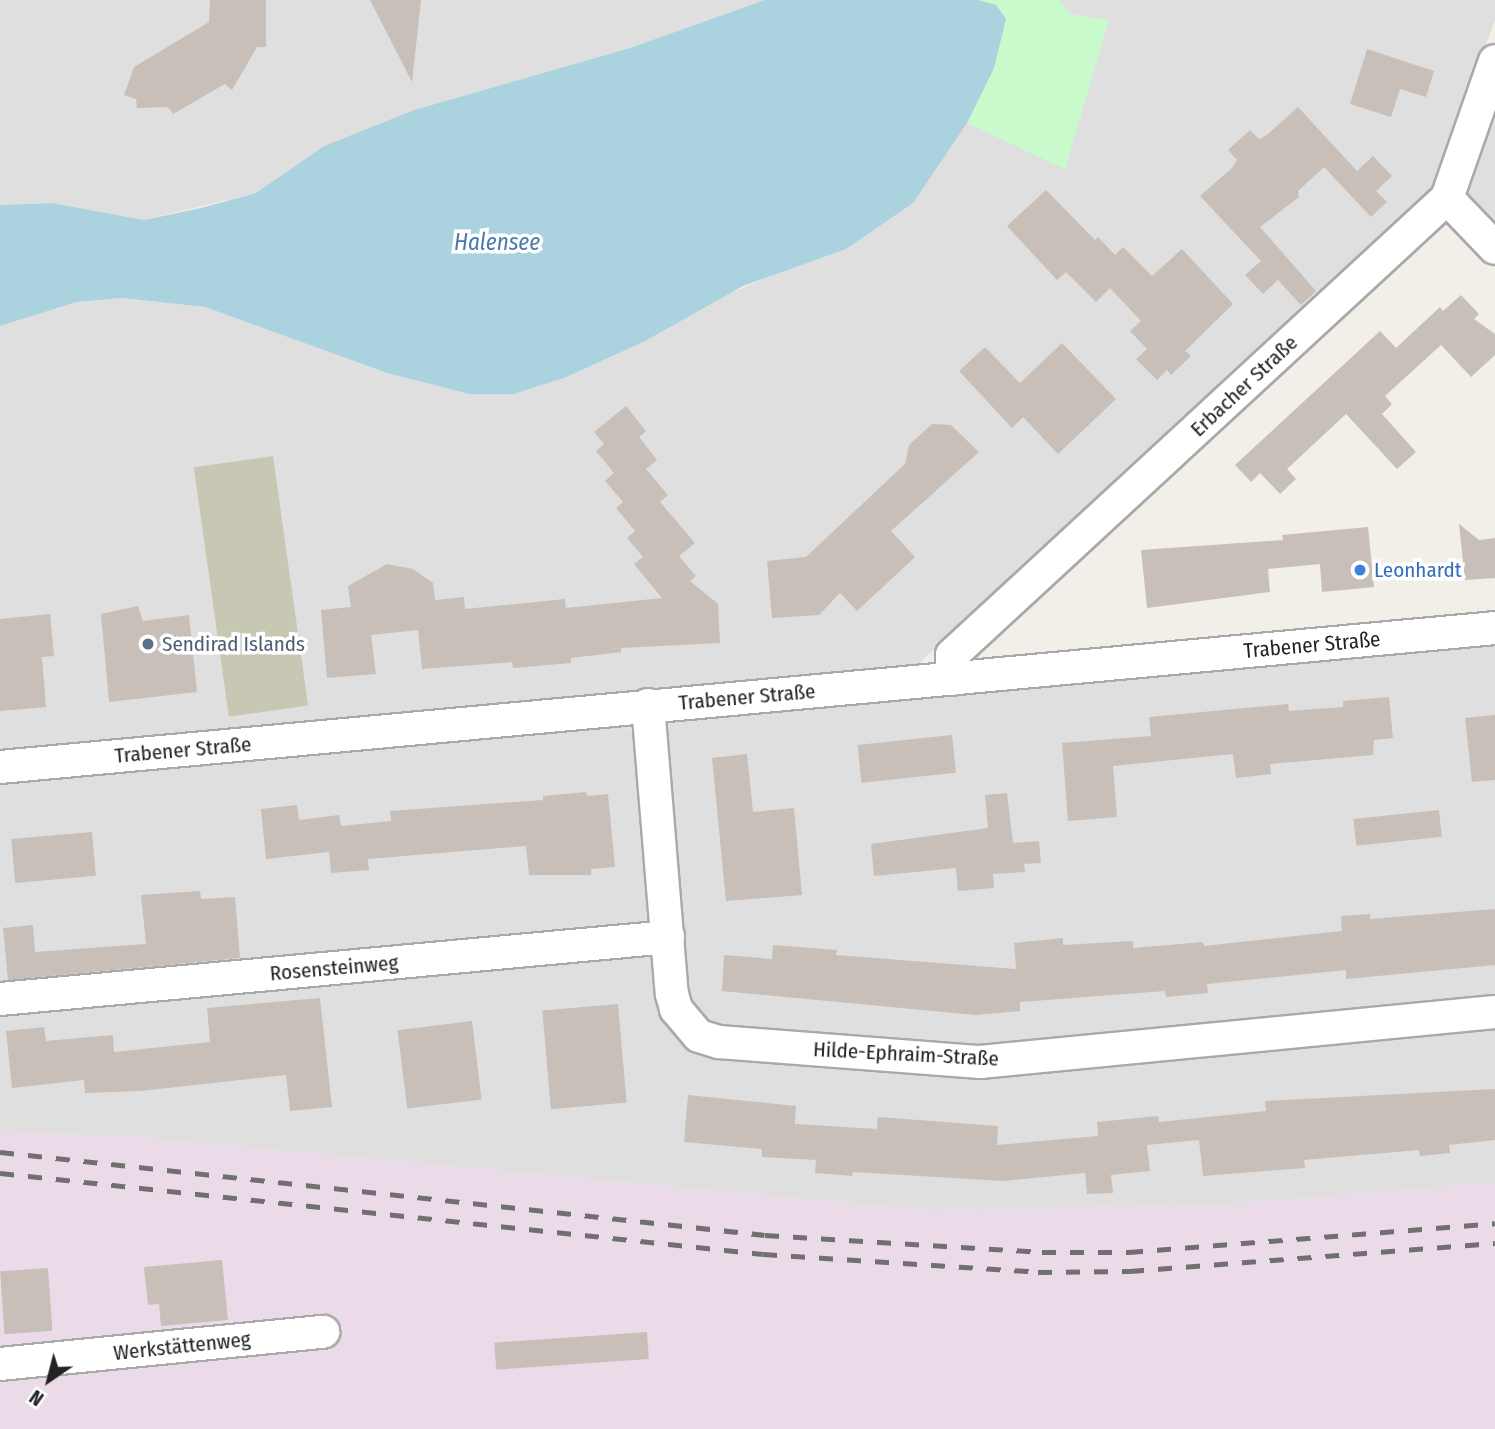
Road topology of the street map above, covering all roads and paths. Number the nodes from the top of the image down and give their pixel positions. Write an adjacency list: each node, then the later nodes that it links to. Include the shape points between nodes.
1 (1495, 61): 2 (street, Erbacher Straße)
2 (1447, 198): 3 (street); 5 (street, Erbacher Straße, via 951,655)
3 (1495, 248)
4 (1495, 628): 5 (street, Trabener Straße)
5 (953, 679): 6 (street, Trabener Straße)
6 (648, 705): 7 (street, Trabener Straße); 8 (street, Hilde-Ephraim-Straße)
7 (0, 767)
8 (668, 937): 9 (street, Rosensteinweg); 10 (street, Hilde-Ephraim-Straße, via 676,1009 699,1036 726,1043 980,1062)
9 (0, 999)
10 (1495, 1012)
11 (323, 1332): 12 (street, Werkstättenweg)
12 (0, 1364)

